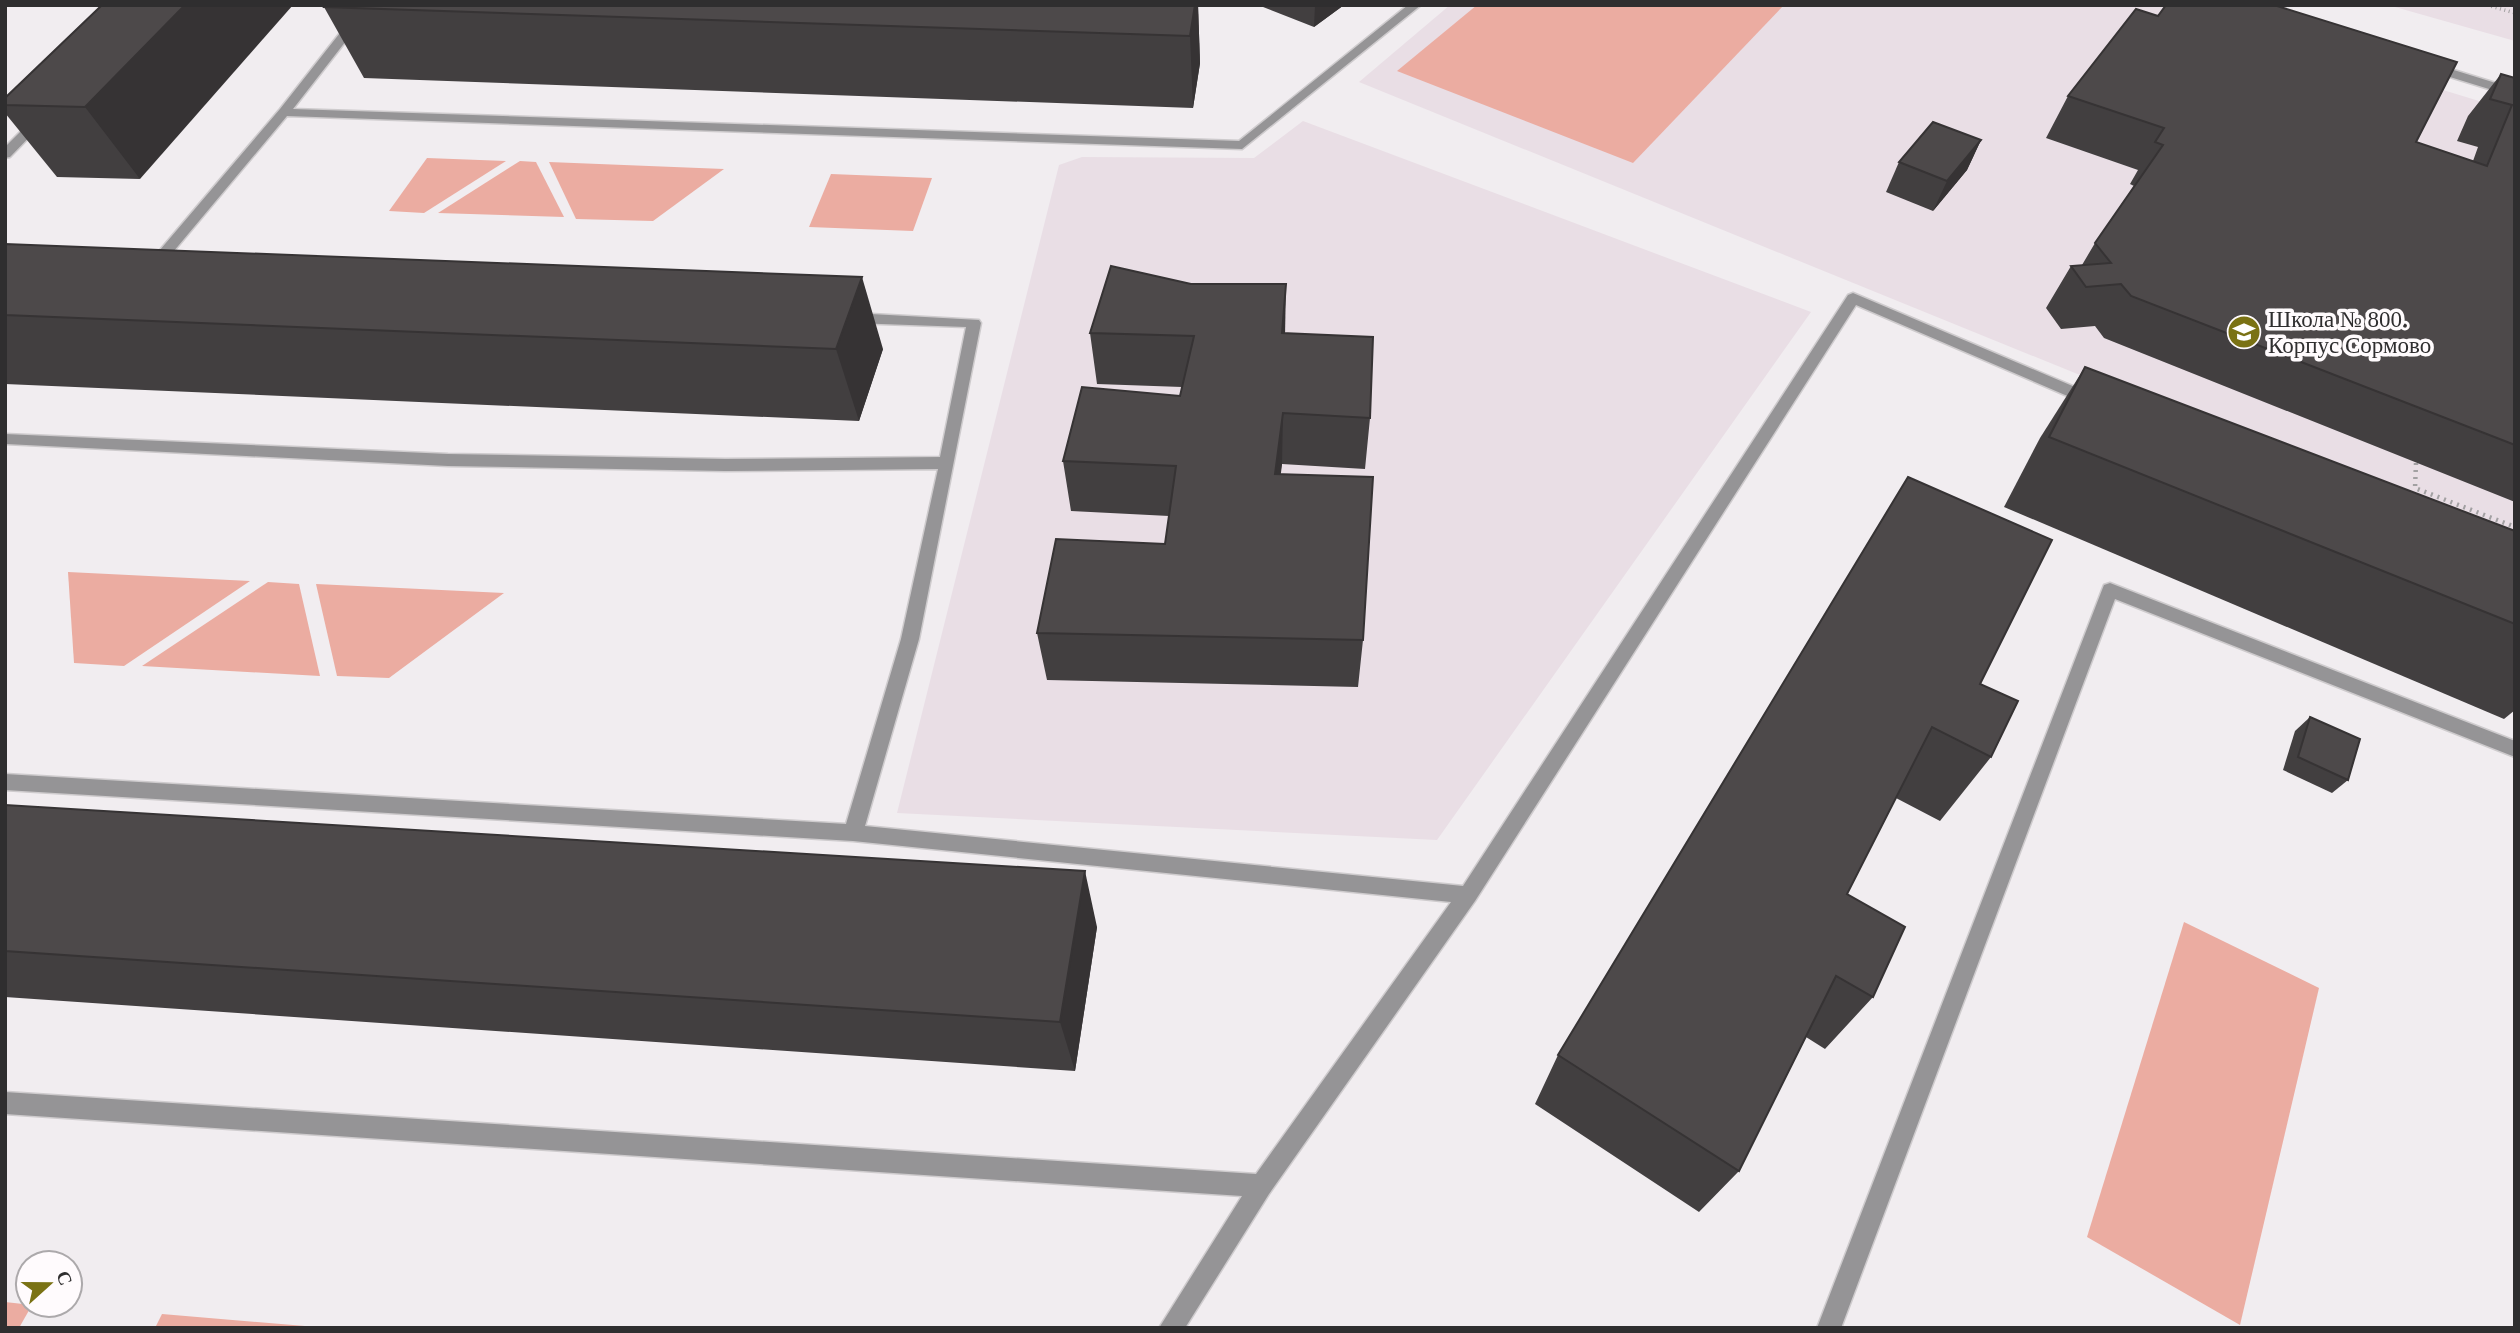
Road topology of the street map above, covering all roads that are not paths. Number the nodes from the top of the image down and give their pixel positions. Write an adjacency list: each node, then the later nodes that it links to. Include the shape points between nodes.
1 (368, 5): 6 (lane)
2 (1415, 5): 6 (lane, via 1242,145)
3 (2412, 61): 4 (lane)
4 (2515, 93)
5 (52, 107): 7 (lane)
6 (284, 112): 8 (lane)
7 (5, 154)
8 (145, 276)
9 (834, 317): 12 (lane, via 974,323)
10 (2108, 407): 16 (lane, via 1853,298)
11 (5, 439): 12 (lane, via 448,460)
12 (947, 463): 15 (lane, via 910,639)
13 (2515, 749): 20 (lane, via 2110,590)
14 (5, 782): 15 (lane)
15 (853, 833): 16 (lane)
16 (1468, 895): 18 (lane)
17 (5, 1103): 18 (lane)
18 (1261, 1186): 19 (lane)
19 (1171, 1328)
20 (1829, 1328)

